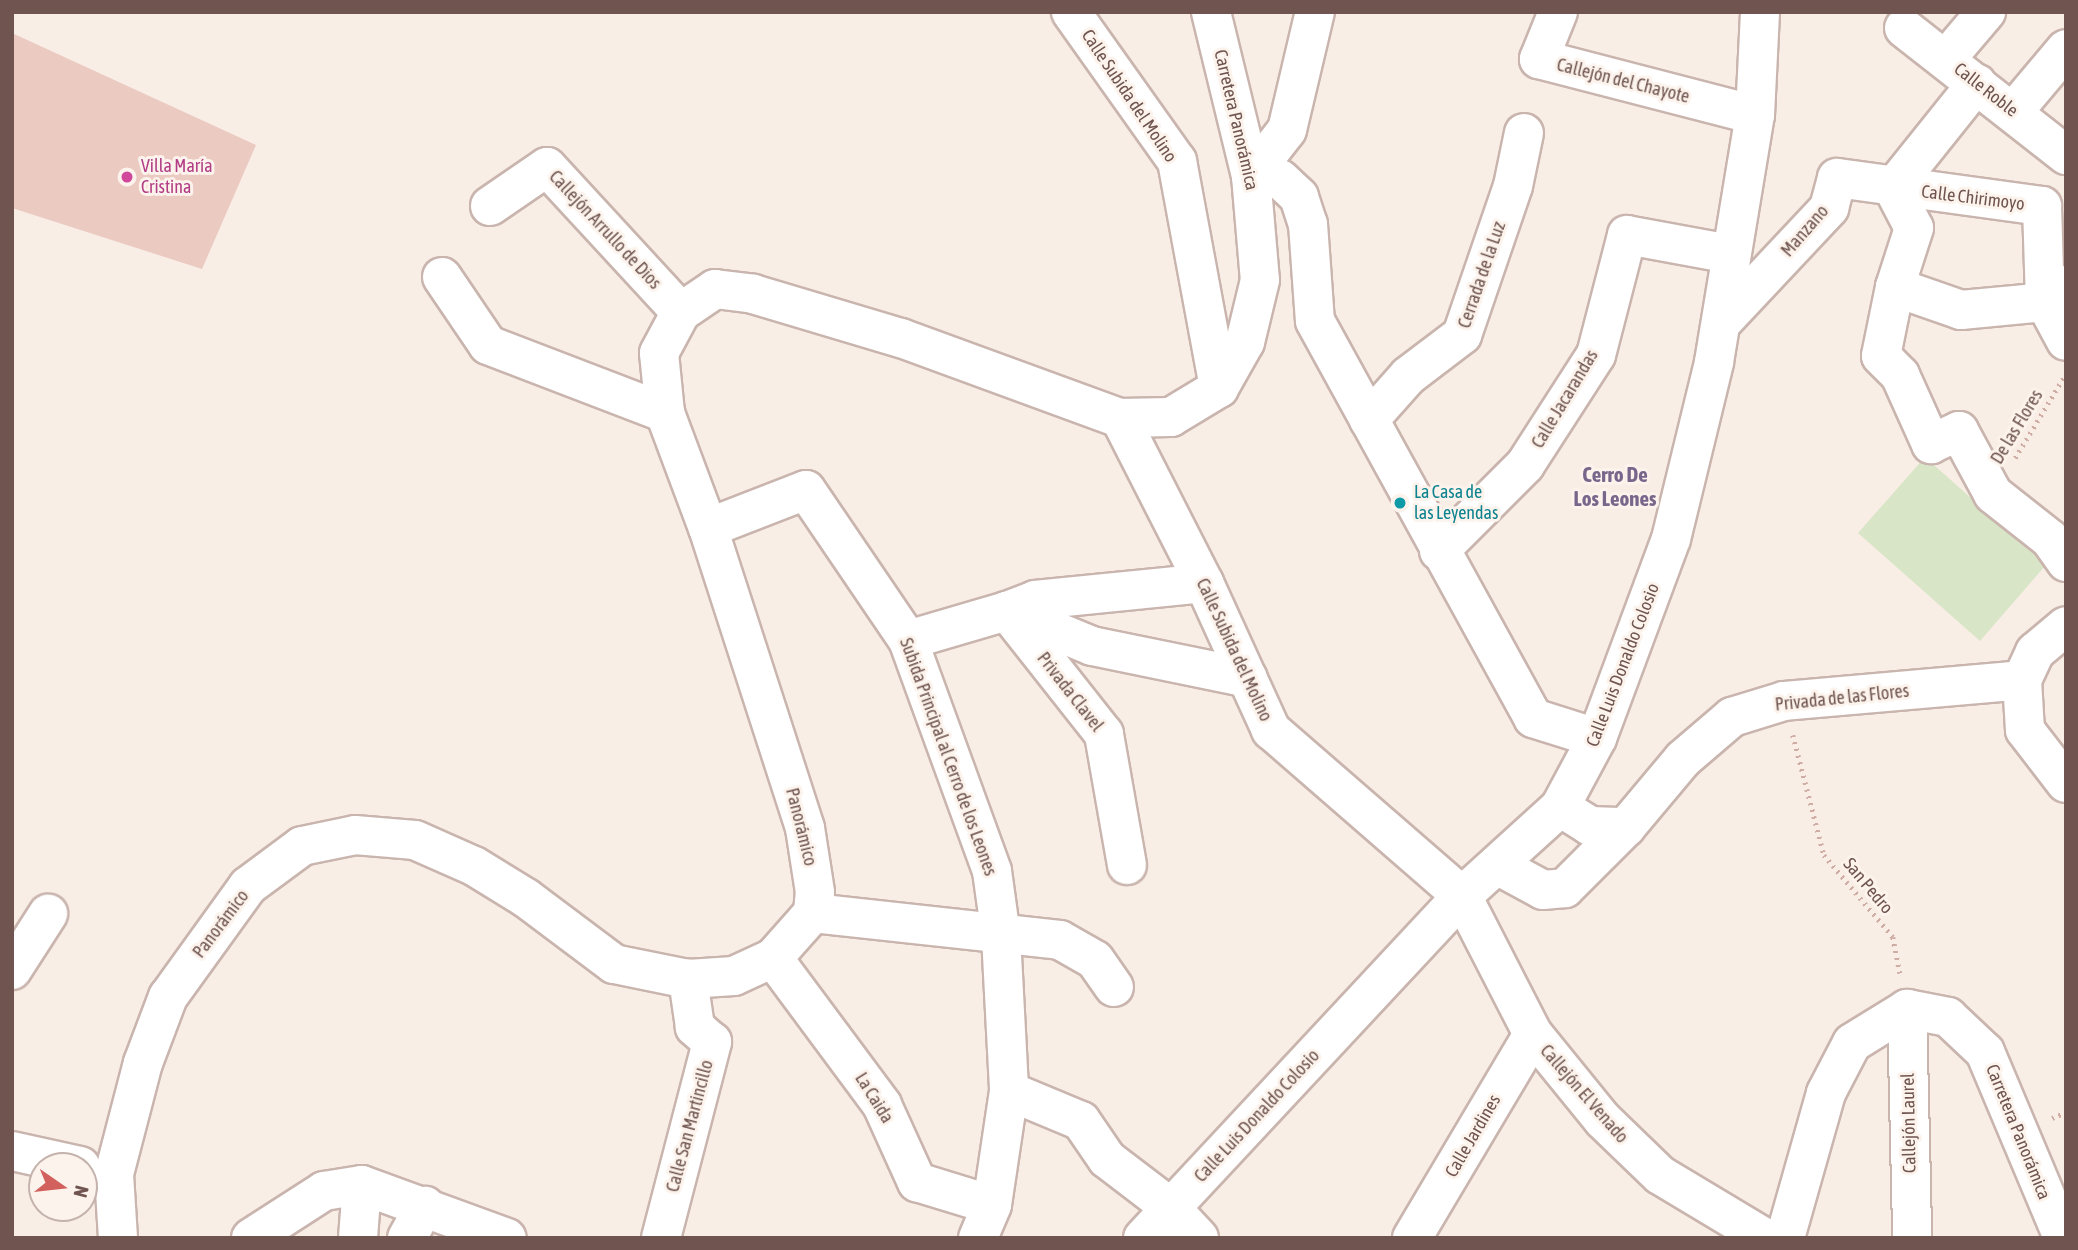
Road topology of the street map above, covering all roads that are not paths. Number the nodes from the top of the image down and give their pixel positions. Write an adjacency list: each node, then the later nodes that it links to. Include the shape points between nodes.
1 (1071, 12): 27 (street, Calle Subida del Molino, via 1177,161)
2 (1211, 12): 15 (street, Carretera Panorámica)
3 (1315, 12): 15 (street, via 1287,130)
4 (1558, 12): 12 (street, Callejón del Chayote, via 1539,59)
5 (1760, 12): 12 (street, Calle Luis Donaldo Colosio)
6 (1986, 12): 9 (street)
7 (1904, 28): 9 (street, Calle Roble)
8 (2066, 49): 11 (street)
9 (1946, 60): 10 (street, Calle Roble)
10 (1977, 83): 11 (street, Calle Roble); 16 (street)
11 (2014, 112): 14 (street, Calle Roble)
12 (1755, 115): 18 (street, Calle Luis Donaldo Colosio)
13 (1524, 133): 30 (street, Cerrada de la Luz, via 1513,186 1462,335 1408,376)
14 (2066, 155)
15 (1251, 176): 20 (street, via 1280,179 1299,197 1308,224); 21 (street, Carretera Panorámica)
16 (1893, 188): 22 (street, via 1914,228); 23 (street, Calle Chirimoyo, via 2042,206); 25 (street, Manzano, via 1837,178 1829,208)
17 (490, 206): 24 (street, Callejón Arrullo de Dios, via 547,167)
18 (1731, 254): 25 (street, Calle Luis Donaldo Colosio); 32 (street, Calle Jacarandas, via 1627,235 1596,355 1525,465)
19 (442, 277): 28 (street, via 488,345)
20 (1315, 279): 21 (street); 30 (street, via 1315,321)
21 (1260, 280): 27 (street, Carretera Panorámica, via 1245,342)
22 (1895, 287): 23 (street, via 1961,310); 33 (street, via 1881,356 1900,375 1931,444 1959,431 1993,494 2050,539)
23 (2055, 293): 26 (street)
24 (681, 312): 28 (street, Panorámico, via 659,353); 29 (street, Panorámico, via 715,289 753,294 901,338)
25 (1724, 320): 40 (street, Calle Luis Donaldo Colosio, via 1671,538)
26 (2066, 341)
27 (1220, 388): 29 (street, Panorámico, via 1171,417)
28 (665, 413): 31 (street, Panorámico)
29 (1120, 418): 34 (street, Calle Subida del Molino)
30 (1369, 420): 32 (street)
31 (708, 528): 37 (street, Subida Principal al Cerro de los Leones, via 806,490); 47 (street, Panorámico, via 805,828 815,892)
32 (1439, 551): 40 (street, via 1533,718)
33 (2066, 562)
34 (1204, 583): 35 (street, via 1035,600); 38 (street, Calle Subida del Molino)
35 (1007, 611): 37 (street); 38 (street, via 1092,646); 44 (street, Privada Clavel, via 1104,734)
36 (2066, 626): 39 (street, via 2035,652)
37 (908, 640): 49 (street, Subida Principal al Cerro de los Leones, via 992,872)
38 (1248, 678): 46 (street, Calle Subida del Molino, via 1271,730)
39 (2022, 680): 41 (street, via 2025,730); 43 (street, Privada de las Flores, via 1784,701 1732,717 1682,760)
40 (1597, 738): 42 (street, Calle Luis Donaldo Colosio)
41 (2066, 783)
42 (1560, 807): 43 (street, via 1590,826); 45 (street, Calle Luis Donaldo Colosio)
43 (1626, 827): 45 (street, Privada de las Flores, via 1565,888 1543,890)
44 (1126, 865)
45 (1497, 865): 46 (street, Calle Luis Donaldo Colosio)
46 (1462, 896): 55 (street, Callejón El Venado); 60 (street, Calle Luis Donaldo Colosio)
47 (813, 913): 49 (street); 50 (street, Panorámico)
48 (48, 914): 51 (street)
49 (1001, 936): 53 (street, via 1060,940 1095,960); 56 (street, Subida Principal al Cerro de los Leones)
50 (773, 958): 52 (street, Panorámico, via 734,976); 62 (street, La Caida, via 883,1105 917,1182)
51 (12, 970)
52 (688, 979): 57 (street, Panorámico, via 614,964 526,898 474,866 415,840 355,835 302,846 248,886 168,997); 68 (street, Calle San Martincillo, via 695,1027 712,1042)
53 (1114, 987)
54 (1907, 1009): 72 (street, via 1853,1042 1826,1093); 73 (street, Callejón Laurel); 74 (street, Carretera Panorámica, via 1948,1017 1985,1052)
55 (1533, 1034): 63 (street, Calle Jardines); 71 (street, Callejón El Venado, via 1603,1120 1660,1175)
56 (1009, 1091): 60 (street, via 1082,1121 1107,1159); 62 (street, Subida Principal al Cerro de los Leones)
57 (98, 1158)
58 (98, 1183): 64 (street, Panorámico)
59 (362, 1185): 61 (street); 65 (street, via 324,1191); 66 (street)
60 (1171, 1208): 69 (street, Calle Luis Donaldo Colosio); 70 (street)
61 (416, 1222): 67 (street)
62 (985, 1222)
63 (1418, 1235)
64 (118, 1238)
65 (251, 1238)
66 (358, 1238)
67 (507, 1238)
68 (661, 1238)
69 (1143, 1238)
70 (1199, 1238)
71 (1765, 1238)
72 (1785, 1238)
73 (1912, 1238)
74 (2063, 1238)

